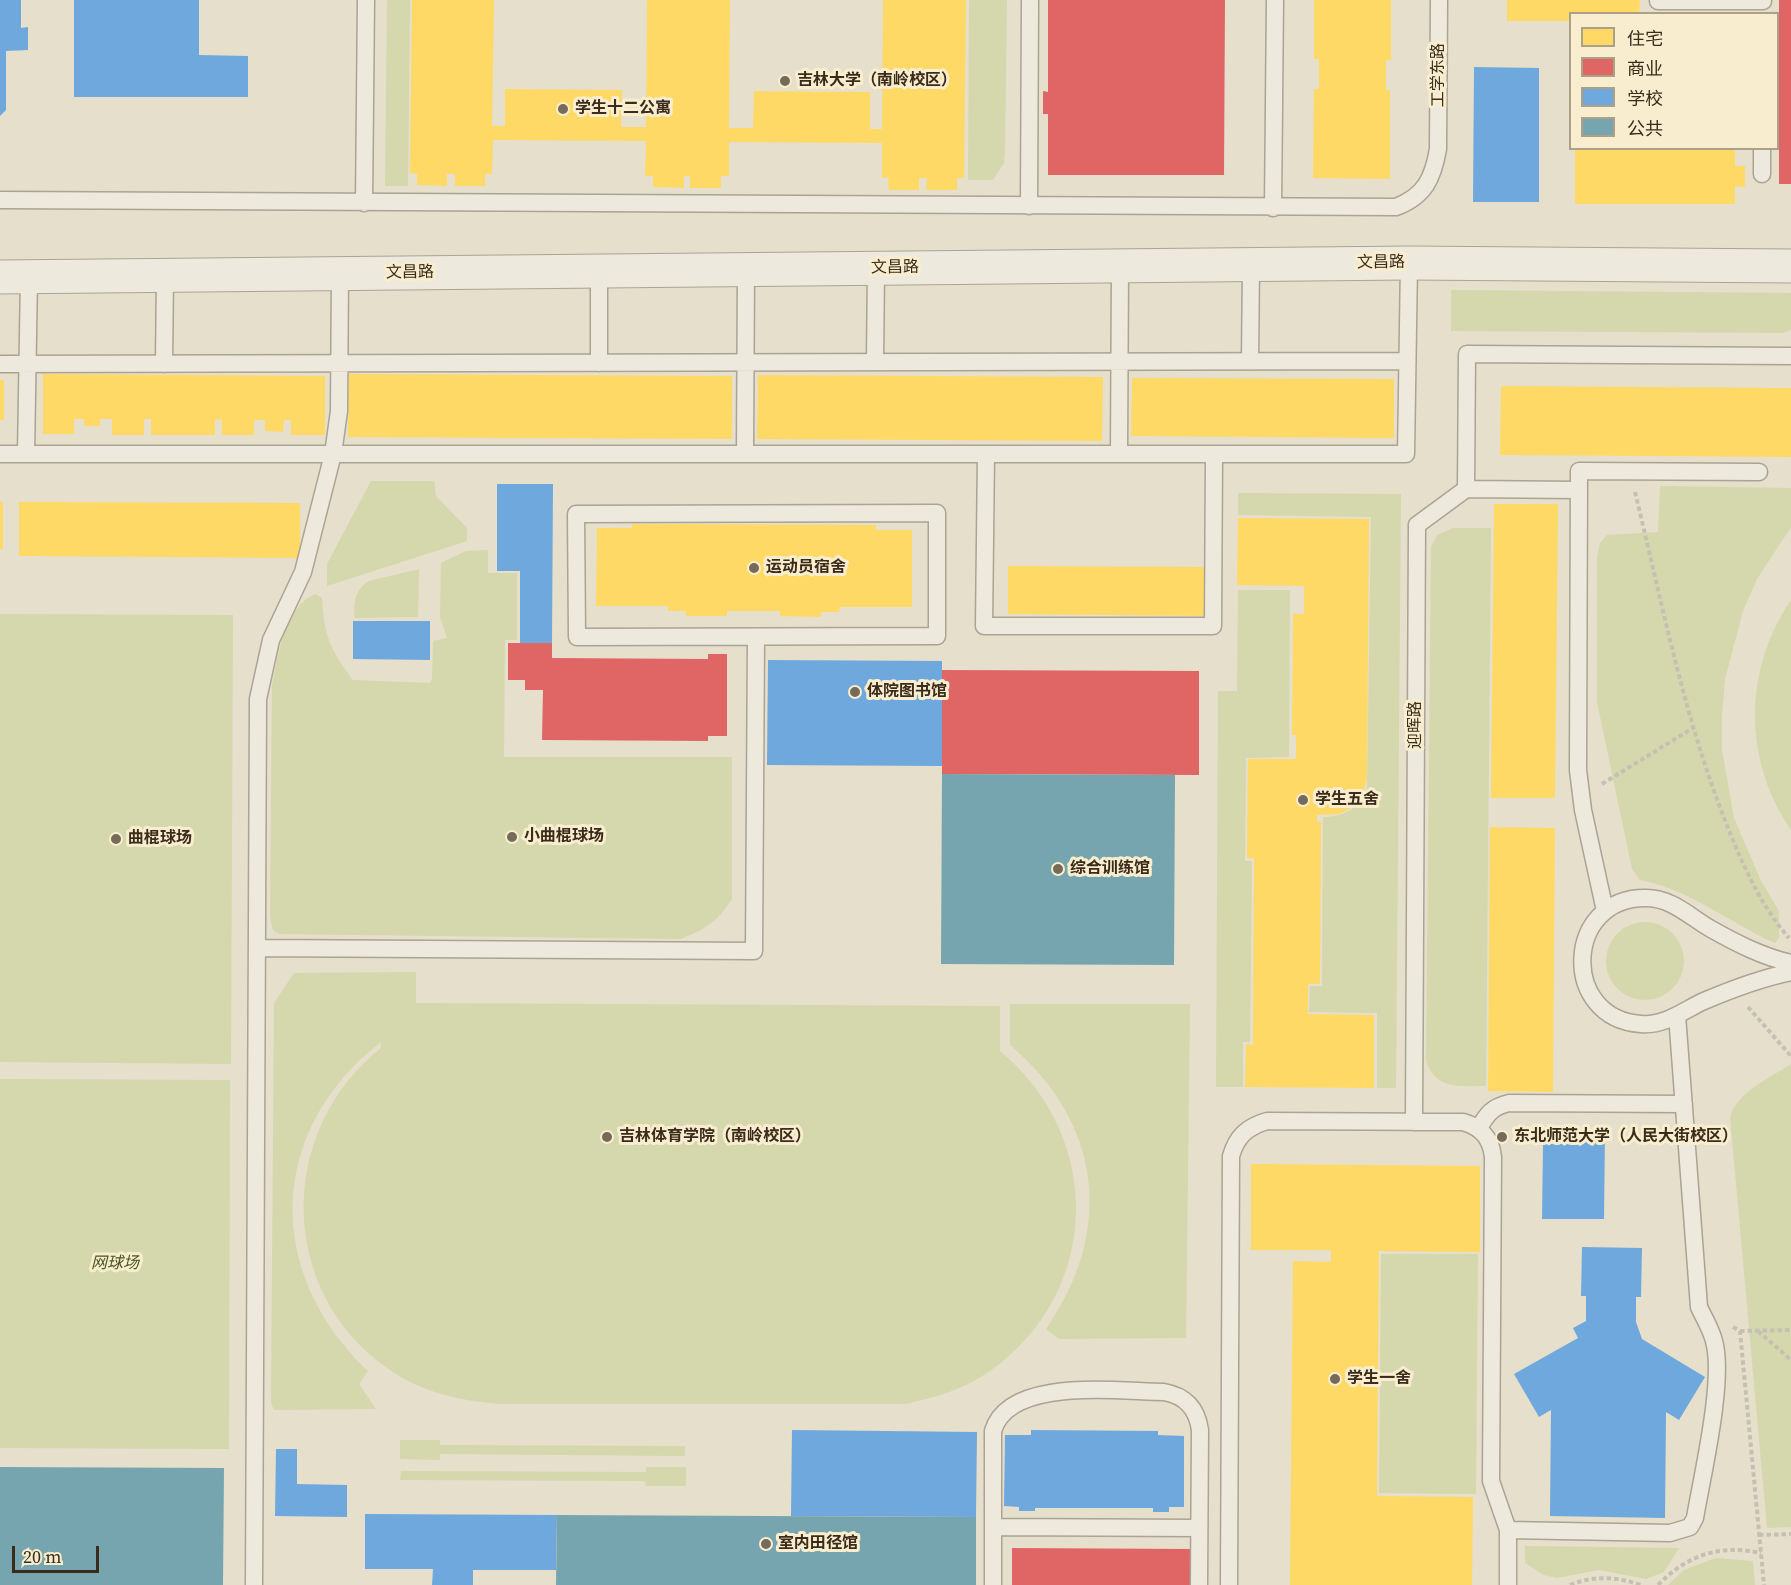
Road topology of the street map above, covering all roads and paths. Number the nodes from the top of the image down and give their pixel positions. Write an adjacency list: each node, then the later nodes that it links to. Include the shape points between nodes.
1 (366, 0): 10 (lane)
2 (1030, 0): 11 (lane)
3 (1275, 0): 12 (lane)
4 (1439, 0): 12 (lane, 工学东路, via 1438,149 1426,187 1396,207)
5 (1658, 1): 6 (lane)
6 (1763, 5)
7 (1762, 150): 8 (lane)
8 (1762, 174)
9 (0, 200): 10 (lane, 工学东路)
10 (364, 203): 11 (lane, 工学东路)
11 (1029, 207): 12 (lane, 工学东路)
12 (1273, 208)
13 (1409, 263): 14 (street, 文昌路); 16 (street, 文昌路); 25 (lane)
14 (1251, 265): 15 (street, 文昌路); 24 (lane)
15 (1120, 266): 17 (street, 文昌路); 28 (lane)
16 (1791, 267)
17 (876, 268): 18 (street, 文昌路); 27 (lane)
18 (746, 269): 19 (street, 文昌路); 26 (lane)
19 (599, 271): 20 (street, 文昌路); 30 (lane)
20 (340, 273): 21 (street, 文昌路); 29 (lane)
21 (165, 275): 22 (street, 文昌路); 33 (lane)
22 (15, 276): 32 (lane)
23 (1791, 356): 43 (lane, via 1467,354)
24 (1250, 361): 25 (lane); 28 (lane)
25 (1407, 361): 40 (lane, via 1406,454)
26 (745, 362): 27 (lane); 30 (lane); 37 (lane)
27 (875, 362): 28 (lane)
28 (1119, 362): 39 (lane)
29 (339, 363): 30 (lane); 33 (lane); 36 (lane, via 339,411)
30 (599, 363)
31 (0, 364): 32 (lane)
32 (28, 364): 33 (lane); 35 (lane)
33 (164, 364)
34 (0, 454): 35 (lane)
35 (26, 454): 36 (lane)
36 (333, 454): 37 (lane); 50 (lane, via 303,572 271,640 258,699)
37 (745, 454): 38 (lane)
38 (986, 454): 39 (lane); 40 (lane, via 984,626 1213,626)
39 (1119, 454): 40 (lane)
40 (1214, 454)
41 (1630, 471): 42 (lane); 44 (lane, via 1579,471); 46 (path)
42 (1759, 472)
43 (1466, 489): 44 (lane); 57 (lane, 迎晖路, via 1416,525)
44 (1579, 490): 47 (lane)
45 (756, 637): 45 (lane, via 577,638 576,514 936,513 937,636); 50 (lane, via 754,951)
46 (1693, 728): 47 (path); 49 (path, via 1706,773 1742,864 1775,923)
47 (1581, 797): 48 (lane)
48 (1605, 911): 51 (lane, via 1633,899 1664,901 1734,942); 54 (lane, via 1587,935 1582,950 1584,980 1590,993 1599,1006 1626,1021 1656,1023)
49 (1791, 941)
50 (257, 948): 70 (lane)
51 (1791, 963)
52 (1791, 972): 53 (lane)
53 (1734, 990): 54 (lane); 55 (path)
54 (1677, 1015): 56 (lane)
55 (1791, 1056)
56 (1684, 1104): 58 (lane, via 1509,1103 1495,1106); 59 (lane)
57 (1414, 1122): 58 (lane, via 1462,1122); 73 (lane, via 1267,1121 1248,1129 1235,1143 1231,1156)
58 (1479, 1128): 66 (lane, via 1490,1141 1493,1157 1491,1481)
59 (1699, 1307): 62 (path); 66 (lane, via 1714,1341 1717,1365 1695,1518 1690,1527 1670,1533)
60 (1758, 1330): 61 (path); 62 (path); 63 (path)
61 (1791, 1330)
62 (1740, 1331): 68 (path)
63 (1791, 1360)
64 (993, 1527): 65 (lane); 65 (lane, via 996,1424 1012,1408 1037,1394 1164,1392 1182,1397 1199,1420); 71 (lane)
65 (1199, 1528): 72 (lane)
66 (1508, 1530): 74 (lane)
67 (1791, 1534): 68 (path)
68 (1759, 1535): 69 (path)
69 (1761, 1553): 77 (path, via 1712,1551 1681,1565); 78 (path)
70 (254, 1585)
71 (993, 1585)
72 (1199, 1585)
73 (1229, 1585)
74 (1508, 1585)
75 (1570, 1585): 76 (path, via 1611,1577)
76 (1641, 1585)
77 (1658, 1585)
78 (1764, 1585)

